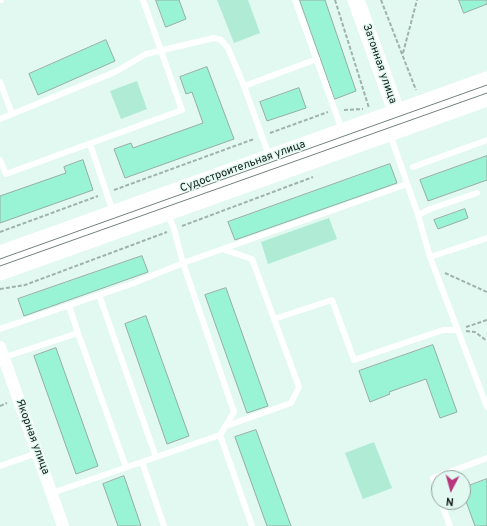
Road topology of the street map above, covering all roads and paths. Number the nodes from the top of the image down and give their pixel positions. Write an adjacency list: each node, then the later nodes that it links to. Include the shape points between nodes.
1 (143, 0): 7 (lane)
2 (295, 0): 9 (lane)
3 (336, 0): 15 (path, via 369,108)
4 (356, 0): 18 (street, Затонная улица)
5 (381, 0): 8 (path)
6 (417, 0): 8 (path)
7 (162, 50): 12 (lane, via 214,38 220,40 228,48); 16 (lane, via 146,54 115,72); 22 (lane, via 182,110)
8 (402, 54): 13 (path)
9 (317, 59): 12 (lane); 15 (lane)
10 (487, 80): 18 (street, Судостроительная улица)
11 (0, 82): 16 (lane)
12 (244, 86): 20 (lane)
13 (416, 91)
14 (487, 98): 18 (street, Судостроительная улица)
15 (334, 110): 19 (lane); 20 (path)
16 (12, 114): 17 (lane)
17 (0, 119)
18 (397, 123): 19 (street, Судостроительная улица); 27 (lane); 31 (street, Судостроительная улица)
19 (343, 131): 23 (street, Судостроительная улица)
20 (262, 136): 23 (lane); 28 (path)
21 (487, 140): 25 (lane)
22 (90, 144): 24 (lane, via 6,174); 28 (lane)
23 (270, 158): 30 (street, Судостроительная улица)
24 (0, 160)
25 (413, 167)
26 (314, 176): 34 (path)
27 (407, 184): 33 (lane); 37 (lane)
28 (107, 193): 32 (lane); 35 (path)
29 (477, 193): 33 (lane)
30 (161, 196): 31 (lane); 32 (street, Судостроительная улица)
31 (167, 212): 34 (lane); 42 (street, Судостроительная улица)
32 (114, 213): 38 (street, Судостроительная улица)
33 (418, 215): 39 (lane)
34 (174, 229): 40 (lane); 43 (path, via 24,285)
35 (0, 232)
36 (487, 238): 39 (lane)
37 (222, 249): 40 (lane); 47 (lane, via 252,259)
38 (0, 254)
39 (430, 257): 41 (lane)
40 (183, 263): 45 (lane); 57 (lane, via 234,412)
41 (434, 268): 44 (path); 50 (lane)
42 (0, 272)
43 (0, 289)
44 (487, 292)
45 (98, 295): 46 (lane); 60 (lane)
46 (69, 306): 49 (lane); 51 (lane)
47 (274, 319): 50 (lane, via 332,300 354,360 443,330); 57 (lane, via 299,387 291,404)
48 (487, 320): 50 (path)
49 (0, 329)
50 (457, 330): 52 (path, via 476,332); 56 (lane)
51 (78, 333): 53 (lane); 64 (lane)
52 (487, 341)
53 (1, 355): 59 (street, Якорная улица)
54 (8, 403): 55 (path)
55 (0, 406)
56 (487, 407)
57 (226, 426): 58 (lane)
58 (220, 435): 60 (lane); 70 (lane)
59 (37, 453): 63 (lane); 66 (street, Якорная улица)
60 (156, 457): 62 (lane)
61 (487, 458): 65 (lane)
62 (142, 462): 64 (lane); 69 (lane)
63 (0, 466)
64 (126, 467): 66 (lane)
65 (455, 470)
66 (52, 493): 68 (street, Якорная улица)
67 (444, 510): 71 (lane)
68 (63, 526)
69 (164, 526)
70 (252, 526)
71 (450, 526)

